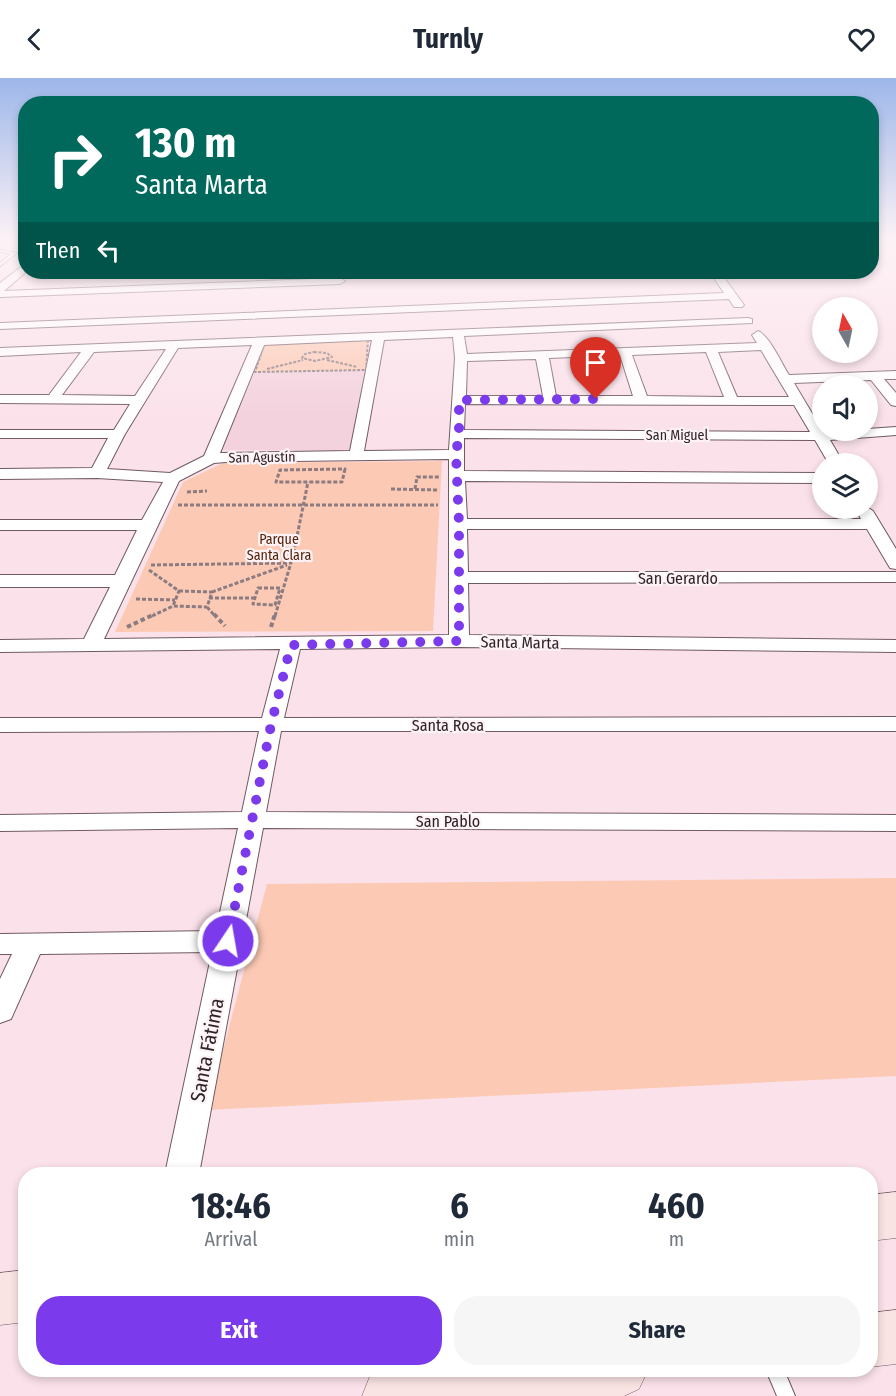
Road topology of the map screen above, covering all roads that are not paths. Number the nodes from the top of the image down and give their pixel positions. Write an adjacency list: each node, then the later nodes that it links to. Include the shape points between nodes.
1 (334, 301): 4 (street)
2 (618, 301): 5 (street)
3 (736, 301): 8 (street)
4 (332, 308): 5 (street); 6 (street); 7 (street)
5 (426, 308): 11 (street)
6 (233, 316): 9 (street); 14 (street)
7 (0, 318)
8 (748, 321): 10 (street); 16 (street)
9 (0, 326)
10 (458, 333): 11 (street); 22 (street)
11 (426, 334): 12 (street)
12 (379, 335): 13 (street); 45 (street)
13 (260, 340): 14 (street); 46 (street)
14 (219, 341): 15 (street)
15 (175, 344): 17 (street); 32 (street)
16 (766, 346): 18 (street); 26 (street)
17 (92, 348): 20 (street); 29 (street)
18 (711, 348): 19 (street); 34 (street)
19 (625, 352): 21 (street); 31 (street)
20 (2, 354)
21 (542, 356): 22 (street); 30 (street)
22 (461, 358): 33 (street)
23 (878, 375): 24 (street)
24 (896, 375)
25 (812, 378): 26 (street)
26 (786, 379): 35 (street)
27 (878, 380): 36 (street)
28 (0, 399): 29 (street)
29 (53, 399): 32 (street)
30 (550, 399): 31 (street); 33 (street)
31 (642, 399): 34 (street)
32 (141, 400): 41 (street)
33 (459, 400): 42 (street)
34 (732, 400): 35 (street)
35 (798, 400): 37 (street)
36 (896, 402)
37 (812, 421)
38 (896, 431): 39 (street, San Miguel)
39 (878, 432)
40 (0, 434): 41 (street)
41 (118, 434): 47 (street)
42 (459, 434): 43 (street, San Miguel); 44 (street)
43 (812, 436)
44 (456, 454): 45 (street, San Agustín); 49 (street)
45 (356, 456): 46 (street, San Agustín)
46 (210, 459): 51 (street, San Agustín)
47 (96, 473): 48 (street); 51 (street)
48 (0, 474)
49 (451, 476): 50 (street); 53 (street)
50 (812, 478)
51 (178, 485): 56 (street)
52 (869, 519): 54 (street)
53 (459, 524): 54 (street); 59 (street)
54 (872, 524): 57 (street)
55 (0, 525): 56 (street)
56 (148, 525): 61 (street)
57 (894, 557)
58 (896, 577): 59 (street, San Gerardo)
59 (460, 578): 63 (street)
60 (0, 581): 61 (street)
61 (124, 590): 65 (street)
62 (280, 639): 63 (street, Santa Marta); 65 (street, Santa Marta); 69 (street, Santa Fátima)
63 (459, 641): 66 (street, Santa Marta)
64 (0, 646): 65 (street, Santa Marta)
65 (91, 646)
66 (896, 646)
67 (896, 724): 69 (street, Santa Rosa)
68 (0, 725): 69 (street, Santa Rosa)
69 (271, 725): 70 (street, Santa Fátima)
70 (254, 820): 71 (street, San Pablo); 72 (street, San Pablo); 73 (street, Santa Fátima)
71 (0, 823)
72 (896, 823)
73 (228, 941): 75 (street); 77 (street, Santa Fátima)
74 (0, 944): 75 (street)
75 (31, 944): 76 (street)
76 (0, 1011)
77 (183, 1167)
78 (896, 1215): 79 (main road)
79 (878, 1217)
80 (18, 1297): 81 (main road)
81 (0, 1299)
82 (558, 1377): 84 (main road)
83 (778, 1377): 85 (lane)
84 (390, 1396)
85 (786, 1396)

